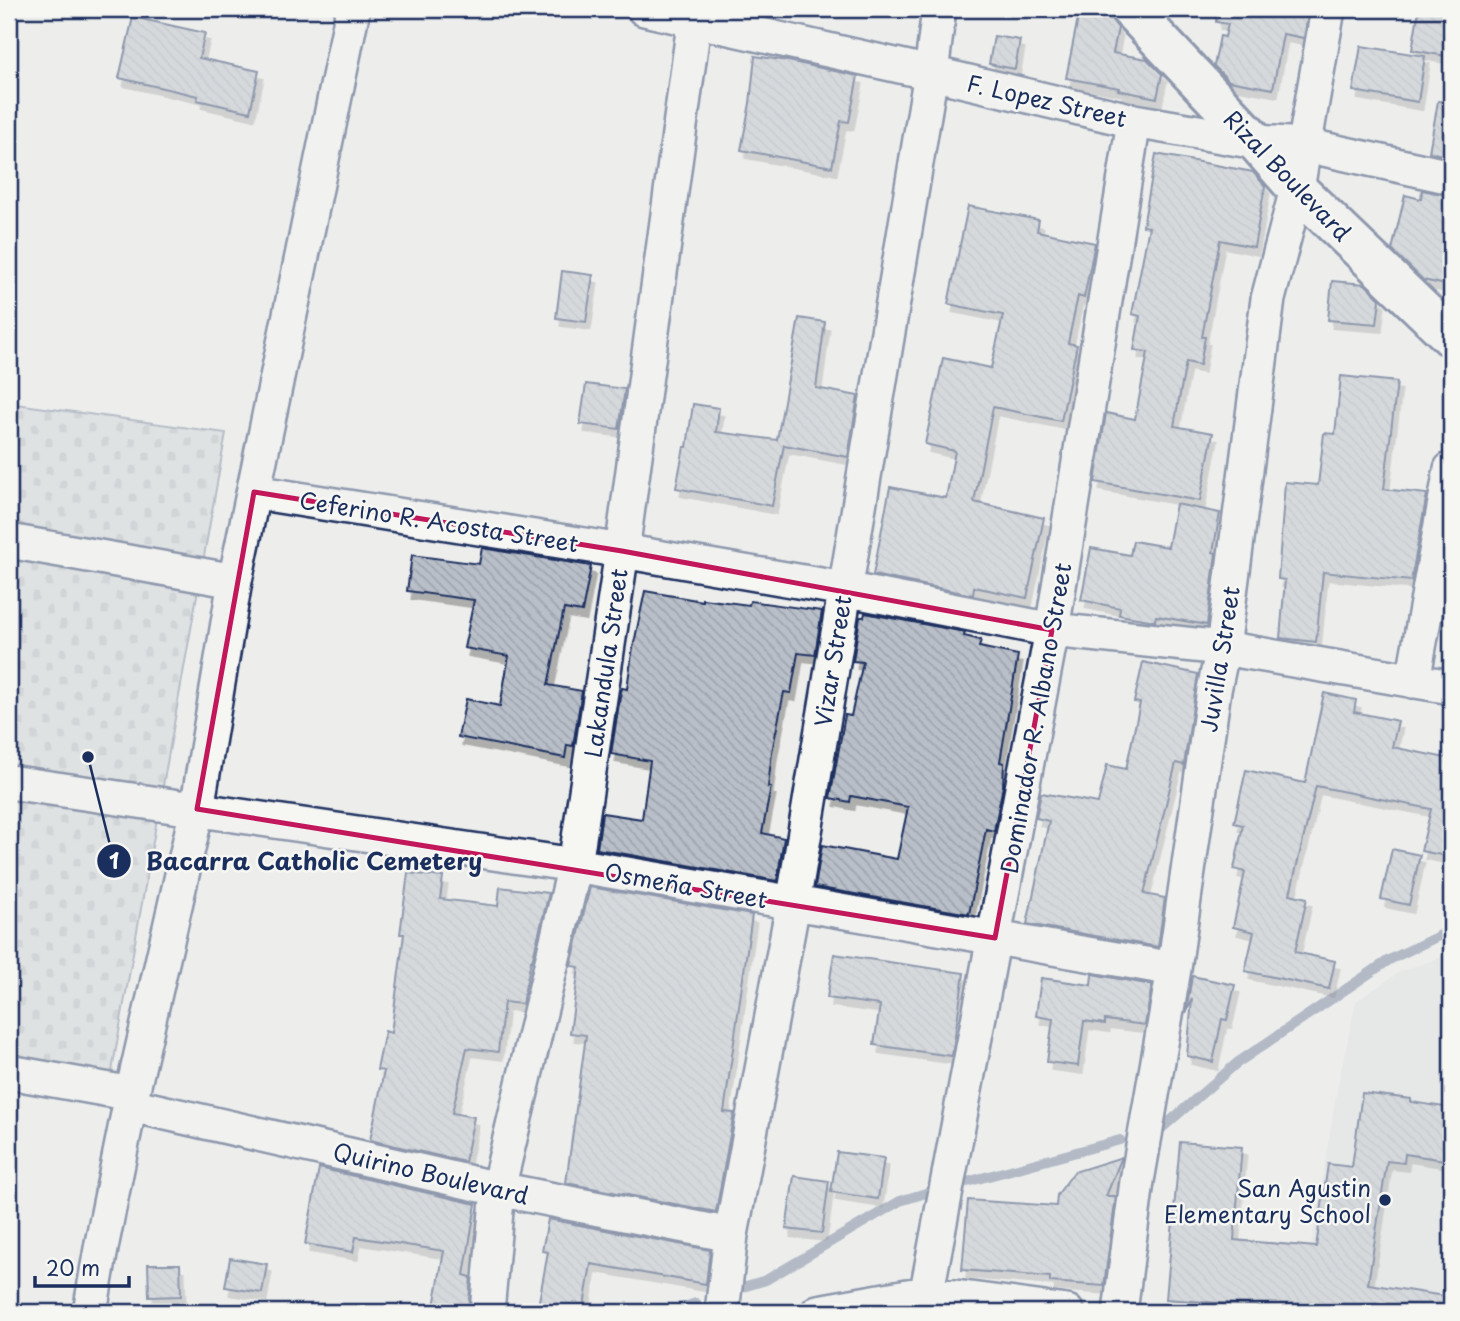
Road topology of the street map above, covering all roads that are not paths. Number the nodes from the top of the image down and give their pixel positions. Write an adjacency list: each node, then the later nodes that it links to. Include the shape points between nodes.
1 (353, 9): 15 (street)
2 (644, 9): 6 (street, F. Lopez Street)
3 (939, 9): 7 (street, Vizar Street)
4 (1130, 9): 9 (main road, Rizal Boulevard)
5 (1328, 9): 10 (street, Juvilla Street)
6 (695, 15): 7 (street, F. Lopez Street); 17 (street, Lakandula Street)
7 (932, 73): 8 (street, F. Lopez Street); 19 (street, Vizar Street)
8 (1134, 121): 9 (street, F. Lopez Street); 20 (street, Dominador R. Albano Street)
9 (1256, 142): 10 (street, F. Lopez Street); 12 (main road, Rizal Boulevard)
10 (1305, 145): 11 (street, F. Lopez Street); 12 (street, Juvilla Street)
11 (1451, 177)
12 (1297, 189): 13 (main road, Rizal Boulevard); 21 (street, Juvilla Street, via 1268,299)
13 (1451, 337)
14 (1451, 469): 22 (street)
15 (254, 492): 17 (street, Ceferino R. Acosta Street); 18 (street)
16 (9, 541): 18 (street)
17 (622, 551): 19 (street, Ceferino R. Acosta Street); 26 (street, Lakandula Street)
18 (235, 580): 25 (street)
19 (844, 589): 20 (street, Ceferino R. Acosta Street); 27 (street, Vizar Street)
20 (1052, 630): 21 (street, Ceferino R. Acosta Street); 28 (street, Dominador R. Albano Street)
21 (1223, 648): 22 (street, Ceferino R. Acosta Street); 29 (street, Juvilla Street)
22 (1413, 681): 23 (street, Ceferino R. Acosta Street)
23 (1451, 687)
24 (9, 782): 25 (street, Osmeña Street)
25 (197, 809): 26 (street, Osmeña Street); 31 (street)
26 (575, 865): 27 (street, Osmeña Street); 32 (street, Lakandula Street)
27 (793, 904): 28 (street, Osmeña Street); 33 (street, Vizar Street)
28 (995, 939): 29 (street, Osmeña Street); 34 (street, Dominador R. Albano Street)
29 (1174, 969): 40 (street, Juvilla Street)
30 (9, 1073): 31 (street, Quirino Boulevard)
31 (132, 1100): 32 (street, Quirino Boulevard); 35 (street)
32 (498, 1189): 33 (street, Quirino Boulevard); 36 (street, Lakandula Street)
33 (731, 1235): 37 (street, Vizar Street)
34 (924, 1303): 38 (street); 39 (street)
35 (90, 1312)
36 (487, 1312)
37 (722, 1312)
38 (818, 1312)
39 (1067, 1312)
40 (1120, 1312)

